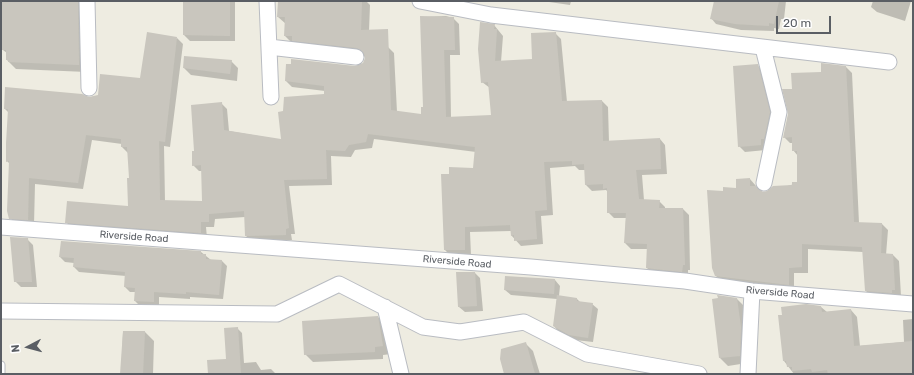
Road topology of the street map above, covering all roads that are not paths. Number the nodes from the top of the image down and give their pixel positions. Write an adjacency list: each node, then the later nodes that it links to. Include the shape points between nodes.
1 (87, 1): 8 (street)
2 (267, 1): 4 (street)
3 (420, 1): 5 (street, via 491,15)
4 (269, 47): 6 (street); 9 (street)
5 (763, 48): 7 (street); 10 (street, via 779,112)
6 (356, 57)
7 (889, 62)
8 (90, 88)
9 (271, 97)
10 (764, 183)
11 (1, 227): 12 (street, Riverside Road, via 531,267 685,281)
12 (752, 291): 13 (street, Riverside Road); 20 (street)
13 (913, 304)
14 (385, 307): 15 (street, via 340,284 277,314); 18 (street); 19 (street, via 423,327 460,332 524,322 587,354)
15 (1, 311)
16 (1, 365): 17 (lane)
17 (1, 374)
18 (401, 374)
19 (699, 374)
20 (748, 374)

